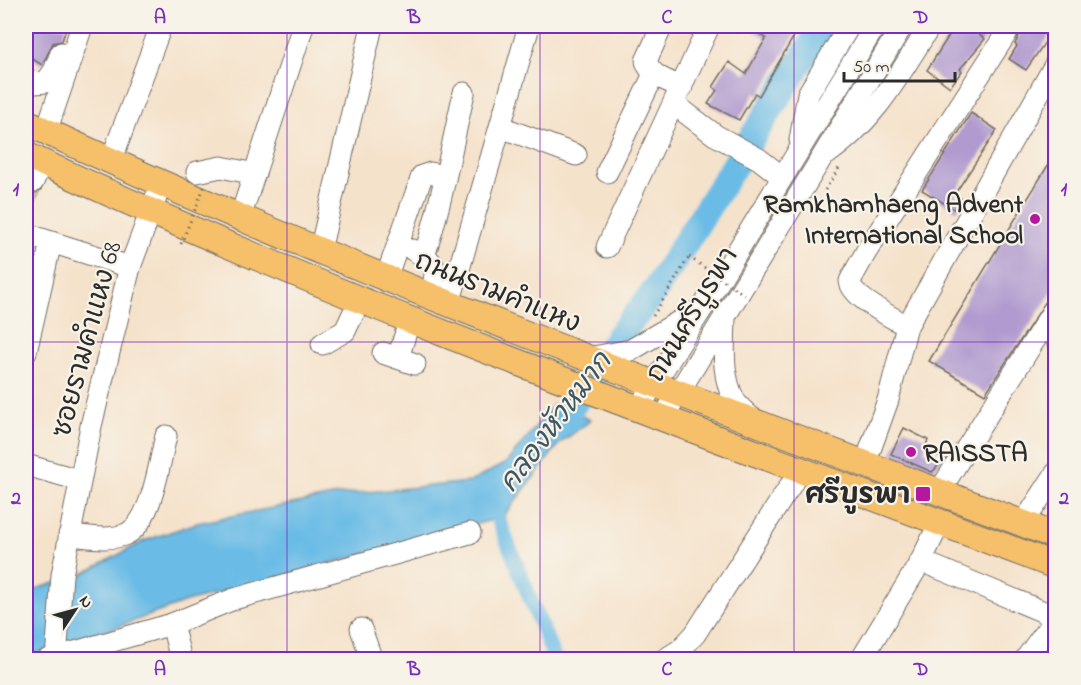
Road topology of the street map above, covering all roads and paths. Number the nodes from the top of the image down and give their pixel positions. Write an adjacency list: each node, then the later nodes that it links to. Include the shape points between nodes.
1 (71, 26): 16 (street, via 46,82)
2 (82, 26): 19 (street)
3 (161, 26): 24 (street)
4 (303, 26): 27 (street)
5 (372, 26): 39 (street)
6 (529, 26): 20 (street)
7 (662, 26): 15 (street, via 646,61)
8 (709, 26): 18 (street)
9 (849, 26): 21 (street, via 808,94)
10 (902, 26): 23 (street, ถนนศรีบูรพา)
11 (930, 26): 23 (street, via 871,116 846,141)
12 (1011, 26): 50 (street, via 850,281 852,289 873,306)
13 (870, 34): 21 (street, ถนนศรีบูรพา)
14 (1056, 63): 50 (street)
15 (654, 74): 18 (street); 26 (street)
16 (26, 80)
17 (464, 93): 29 (street)
18 (678, 95): 28 (street, via 715,135); 38 (street)
19 (36, 127): 24 (main road, ถนนรามคำแหง)
20 (501, 127): 22 (street); 45 (street)
21 (799, 147): 28 (street, ถนนศรีบูรพา)
22 (576, 155)
23 (819, 159): 48 (street, ถนนศรีบูรพา)
24 (111, 161): 31 (main road, ถนนรามคำแหง)
25 (33, 167): 32 (main road)
26 (607, 172)
27 (255, 174): 30 (street, via 221,167); 33 (street)
28 (781, 176): 46 (street, ถนนศรีบูรพา)
29 (444, 177): 36 (street, via 431,173 422,176); 40 (street, via 438,214)
30 (201, 178): 37 (path, bridge)
31 (161, 183): 32 (street, ซอยรามคำแหง 68); 33 (main road, ถนนรามคำแหง)
32 (151, 213): 41 (street, ซอยรามคำแหง 68); 44 (main road)
33 (240, 218): 39 (main road, ถนนรามคำแหง)
34 (26, 234): 35 (street)
35 (51, 242): 41 (street); 53 (street)
36 (399, 243): 40 (street); 42 (street)
37 (181, 244)
38 (607, 247)
39 (320, 251): 42 (main road, ถนนรามคำแหง)
40 (424, 256): 45 (street, via 435,267)
41 (130, 267): 66 (street, ซอยรามคำแหง 68)
42 (386, 278): 45 (main road, ถนนรามคำแหง)
43 (746, 296): 51 (path, bridge, via 689,257)
44 (360, 299): 49 (main road); 52 (street, via 345,331)
45 (440, 300): 55 (main road, ถนนรามคำแหง)
46 (705, 304): 51 (street); 56 (street, ถนนศรีบูรพา)
47 (1056, 306): 67 (street)
48 (725, 312): 57 (street, ถนนศรีบูรพา); 60 (street, via 724,361 728,381 735,402)
49 (410, 319): 54 (street); 58 (main road)
50 (907, 326): 62 (street, via 888,400)
51 (652, 330): 55 (street, via 631,350)
52 (322, 344)
53 (26, 352)
54 (399, 358)
55 (587, 358): 56 (main road, ถนนรามคำแหง)
56 (652, 384): 57 (main road, ถนนรามคำแหง); 58 (street, ถนนศรีบูรพา)
57 (676, 392): 59 (street, ถนนศรีบูรพา); 60 (main road, ถนนรามคำแหง)
58 (638, 409): 59 (main road)
59 (663, 418): 64 (main road)
60 (757, 423): 62 (main road, ถนนรามคำแหง)
61 (166, 436): 71 (street, via 145,517 135,529 111,538)
62 (865, 464): 67 (main road, ถนนรามคำแหง)
63 (26, 465): 66 (street)
64 (801, 469): 68 (main road); 81 (street, via 695,634)
65 (1056, 473): 69 (street)
66 (79, 480): 71 (street, ซอยรามคำแหง 68)
67 (939, 492): 69 (main road, ถนนรามคำแหง)
68 (940, 522): 73 (street); 74 (main road)
69 (1023, 524): 72 (main road, ถนนรามคำแหง)
70 (470, 533): 76 (street, via 234,599)
71 (69, 535): 78 (street, ซอยรามคำแหง 68)
72 (1056, 536)
73 (921, 561): 75 (street); 82 (street)
74 (1056, 566)
75 (1056, 617): 83 (street)
76 (172, 624): 78 (street); 79 (street)
77 (361, 629): 80 (street)
78 (54, 657)
79 (181, 660)
80 (372, 660)
81 (664, 660)
82 (861, 660)
83 (1025, 660)

